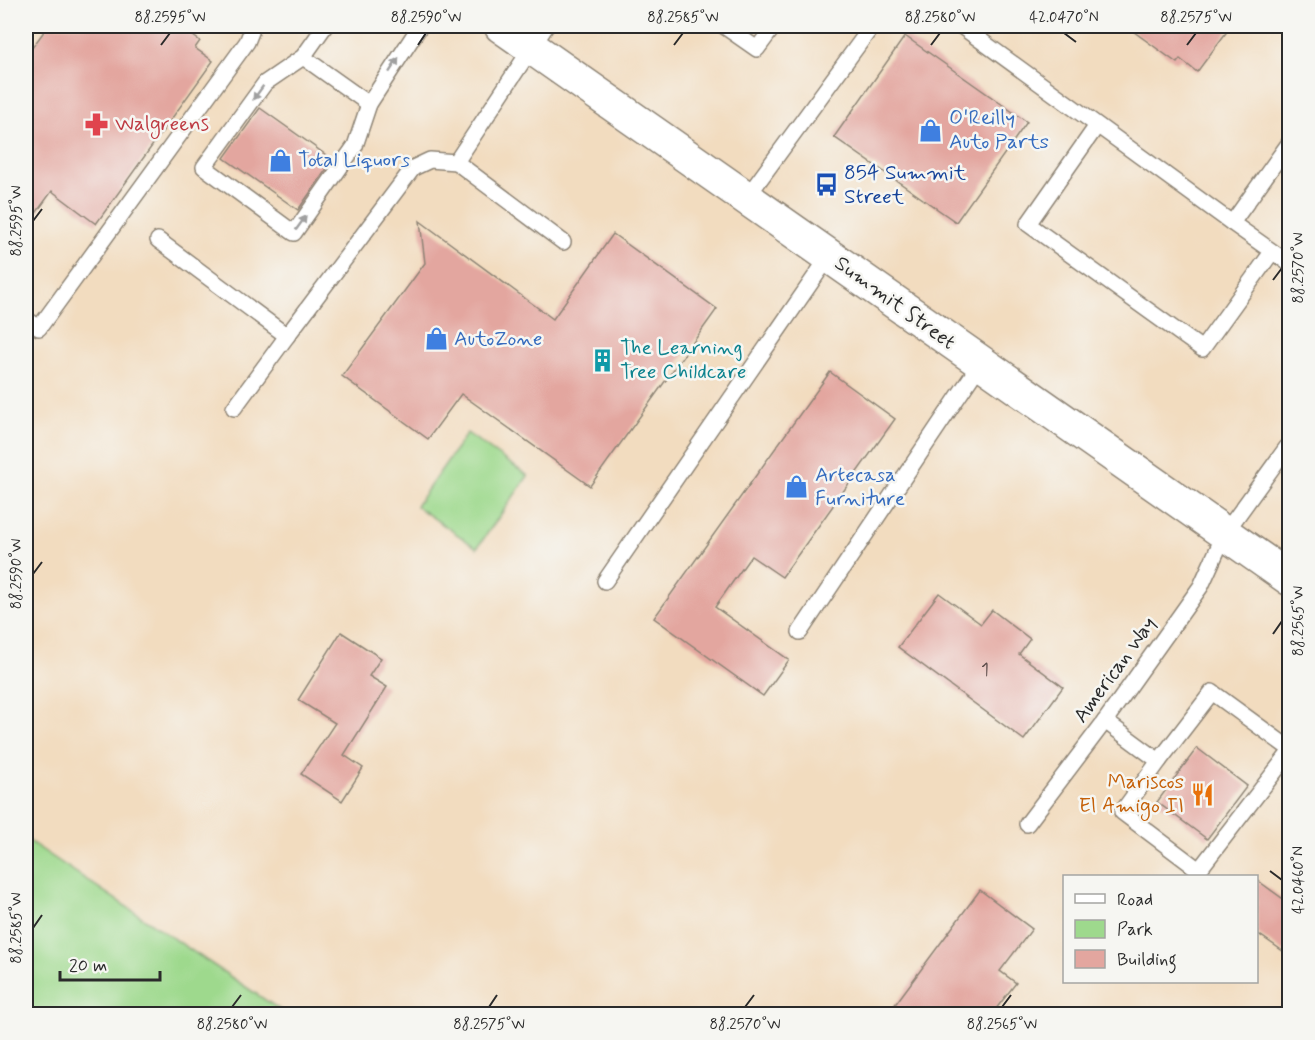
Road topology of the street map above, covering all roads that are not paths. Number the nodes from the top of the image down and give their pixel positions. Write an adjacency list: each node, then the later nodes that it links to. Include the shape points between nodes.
1 (250, 26): 22 (lane, via 247,42 39,328)
2 (325, 26): 10 (lane)
3 (420, 26): 11 (lane, one-way to 3)
4 (501, 26): 9 (main road, Summit Street)
5 (724, 26): 6 (lane, via 757,49)
6 (774, 26)
7 (872, 26): 15 (lane)
8 (961, 26): 12 (lane)
9 (538, 36): 14 (lane); 15 (main road, Summit Street)
10 (303, 57): 11 (lane); 11 (lane, one-way to 11, via 265,83 204,167 294,233 355,146)
11 (369, 104)
12 (1096, 127): 16 (lane); 19 (lane, via 1028,224 1202,349)
13 (1290, 142): 16 (lane)
14 (456, 162): 18 (lane); 23 (lane, via 430,160 413,168)
15 (747, 197): 20 (main road, Summit Street)
16 (1232, 223): 19 (lane)
17 (158, 240): 23 (lane)
18 (563, 242)
19 (1272, 252): 21 (lane)
20 (830, 255): 24 (main road, Summit Street); 29 (lane)
21 (1290, 264)
22 (26, 319)
23 (287, 336): 25 (lane)
24 (980, 364): 27 (main road, Summit Street); 30 (lane)
25 (234, 408)
26 (1290, 443): 27 (lane, American Way)
27 (1225, 533): 28 (main road, Summit Street); 31 (lane, American Way, via 1201,586)
28 (1290, 579)
29 (605, 581)
30 (800, 632)
31 (1105, 721): 33 (lane); 34 (lane, American Way)
32 (1290, 750): 33 (lane, via 1212,692); 33 (lane, via 1199,870 1122,812)
33 (1159, 762)
34 (1027, 824)

